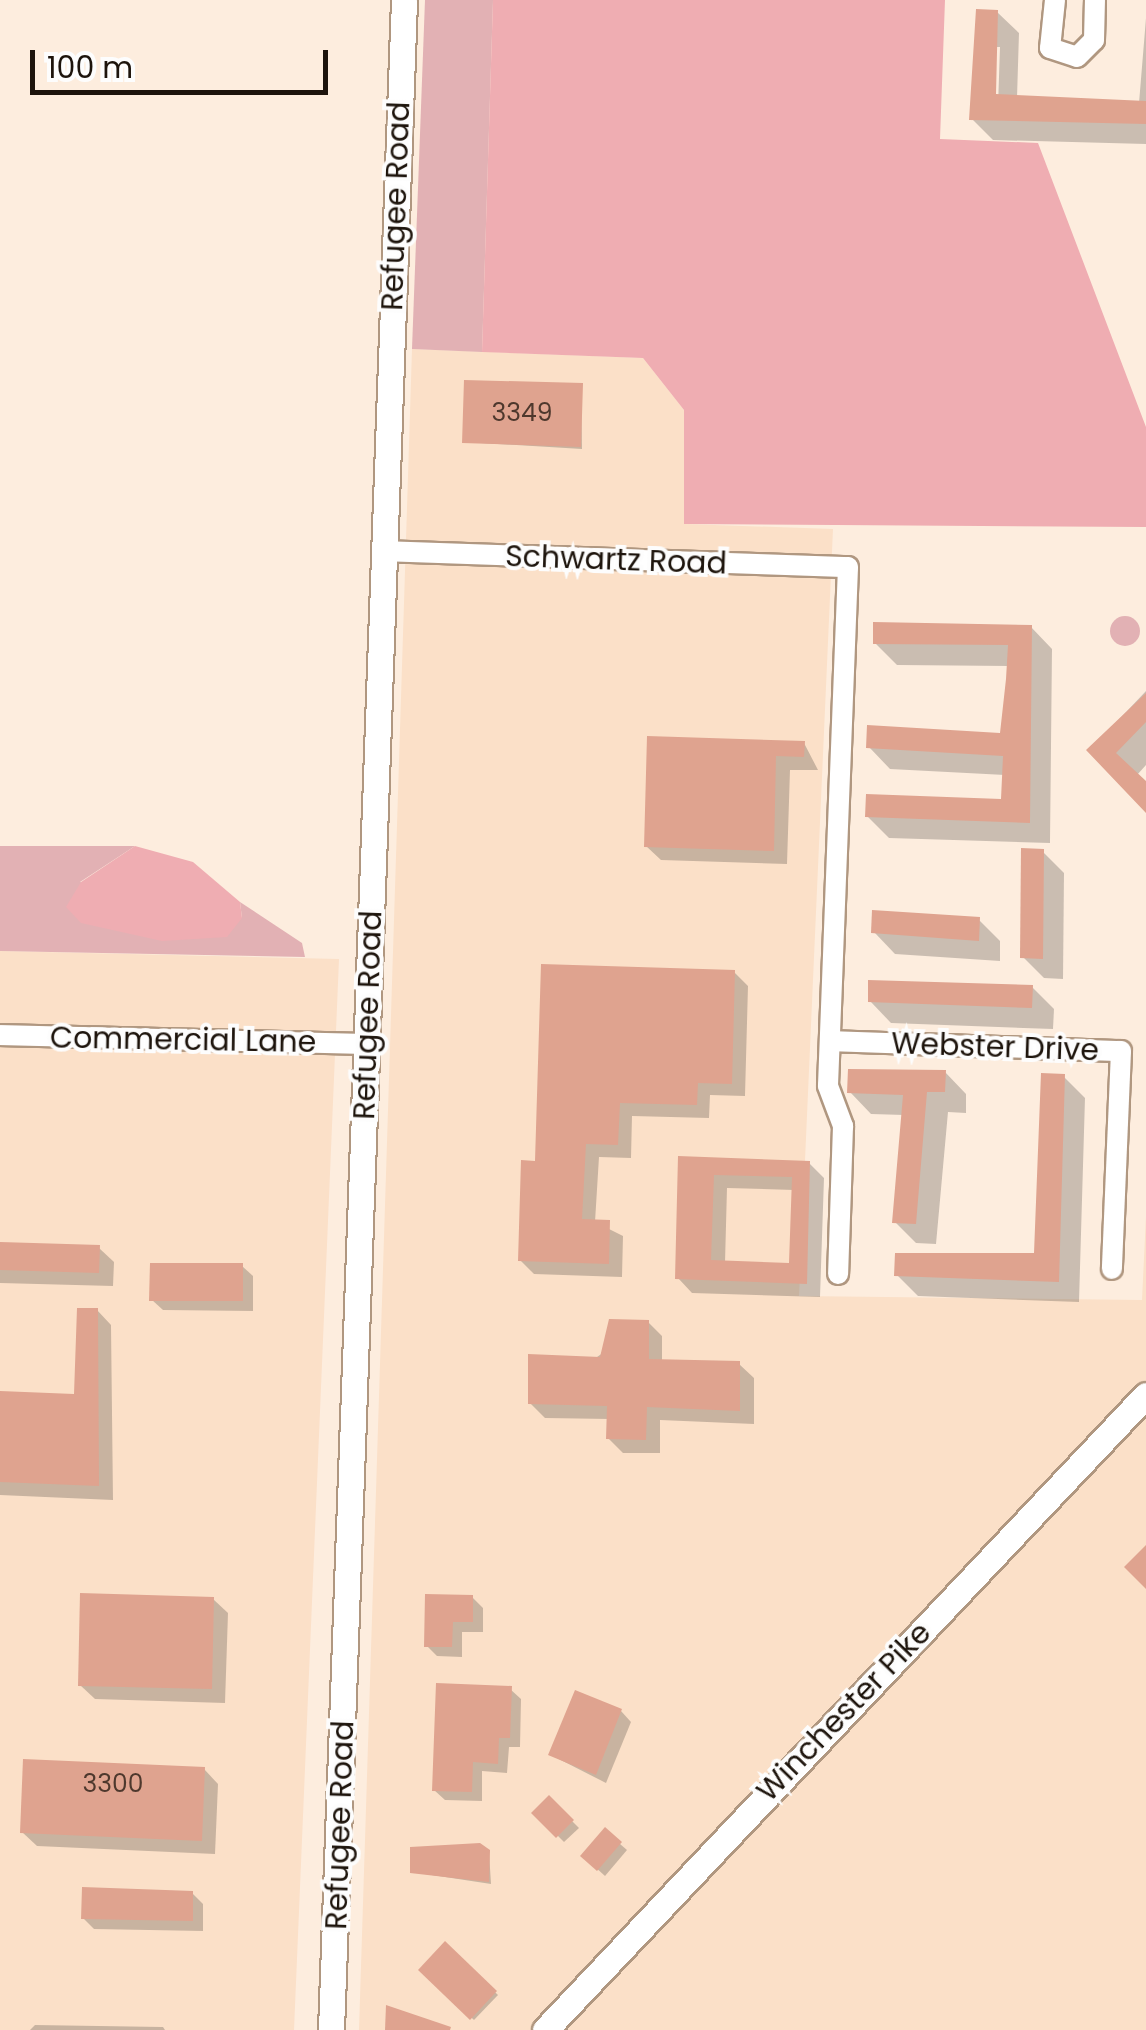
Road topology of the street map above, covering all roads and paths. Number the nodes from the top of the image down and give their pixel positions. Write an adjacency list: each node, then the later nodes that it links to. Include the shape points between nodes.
1 (404, 0): 4 (main road, Refugee Road)
2 (1055, 0): 3 (street, via 1050,48 1078,57 1094,40)
3 (1095, 0)
4 (384, 551): 6 (street, Schwartz Road, via 848,567); 7 (main road, Refugee Road)
5 (0, 1035): 7 (street, Commercial Lane)
6 (831, 1041): 8 (street, Webster Drive, via 1121,1051); 9 (street, via 828,1086 843,1126)
7 (366, 1044): 11 (main road, Refugee Road)
8 (1112, 1269)
9 (838, 1274)
10 (1146, 1396): 12 (main road, Winchester Pike)
11 (330, 2030)
12 (545, 2030)

